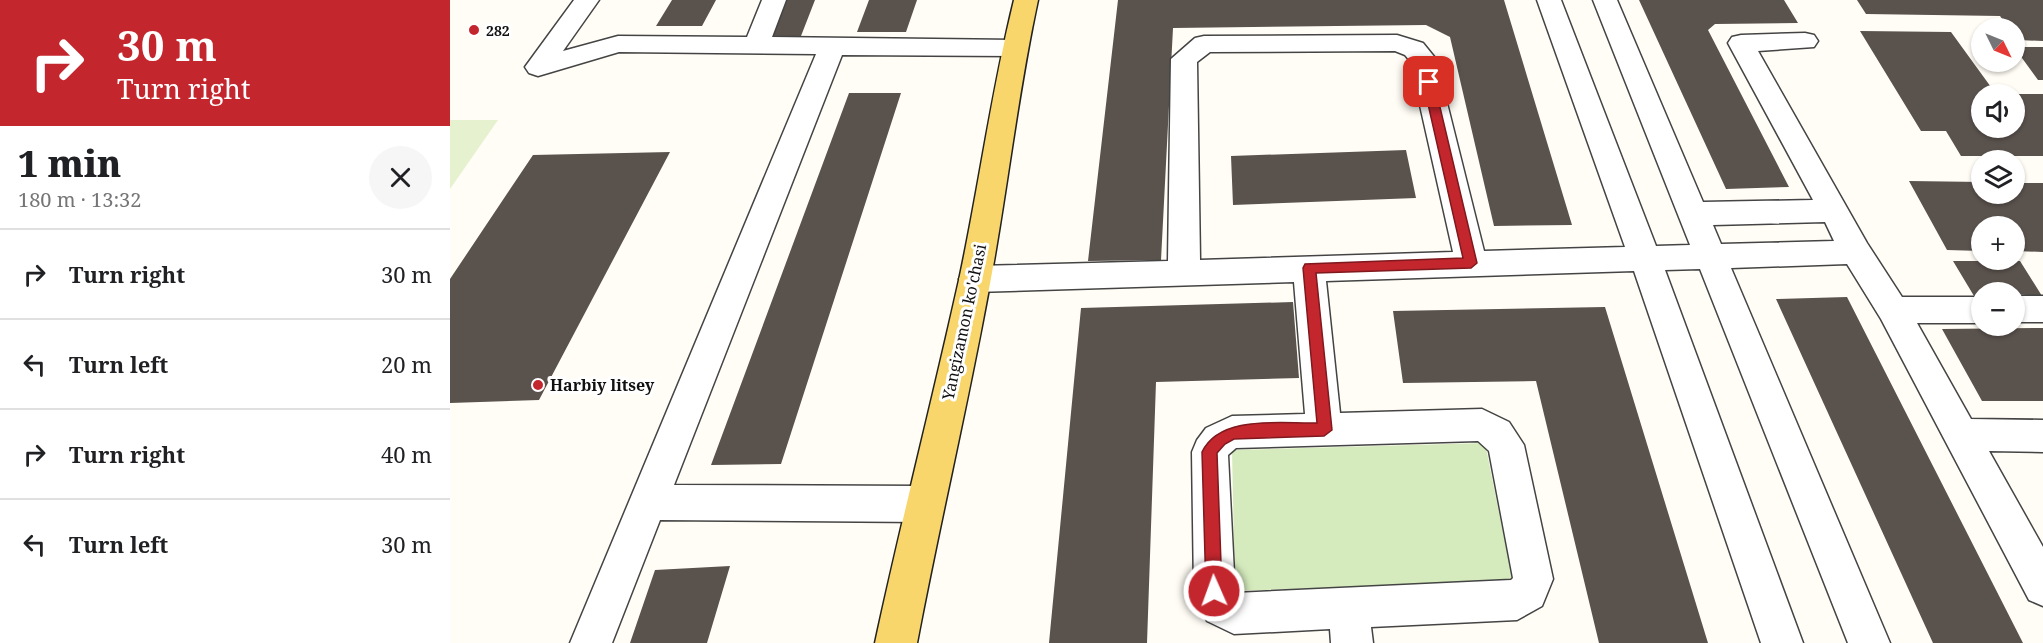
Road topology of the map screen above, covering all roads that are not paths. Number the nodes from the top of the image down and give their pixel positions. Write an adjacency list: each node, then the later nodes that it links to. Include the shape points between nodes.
1 (586, 0): 7 (street, via 537,67 618,44)
2 (774, 0): 7 (street)
3 (1026, 0): 9 (main road, Yangizamon ko'chasi)
4 (1549, 0): 14 (street)
5 (1605, 0): 11 (street)
6 (1805, 41): 10 (street, via 1741,43)
7 (756, 46): 8 (street)
8 (832, 46): 9 (street); 26 (street)
9 (1015, 48): 18 (main road, Yangizamon ko'chasi)
10 (1833, 211): 11 (street); 12 (street)
11 (1693, 214): 13 (street)
12 (1856, 252): 13 (street); 21 (street)
13 (1710, 256): 14 (street); 33 (street)
14 (1645, 258): 15 (street); 32 (street)
15 (1471, 263): 16 (street); 17 (street, via 1424,59 1414,49 1397,43 1204,44 1184,58)
16 (1309, 268): 17 (street); 23 (street)
17 (1184, 272): 18 (street)
18 (975, 279): 27 (main road, Yangizamon ko'chasi)
19 (2025, 309): 20 (street)
20 (2043, 309)
21 (1893, 310): 22 (street); 24 (street)
22 (1971, 310)
23 (1324, 430): 29 (street, via 1232,432 1210,452 1214,591 1221,607 1234,614); 29 (street, via 1482,425 1496,433 1506,445 1533,579 1528,592 1516,600)
24 (1960, 435): 25 (street); 28 (street)
25 (2043, 436)
26 (646, 502): 27 (street); 30 (street)
27 (924, 504): 31 (main road, Yangizamon ko'chasi)
28 (2038, 569)
29 (1351, 626)
30 (591, 643)
31 (896, 643)
32 (1782, 643)
33 (1869, 643)

